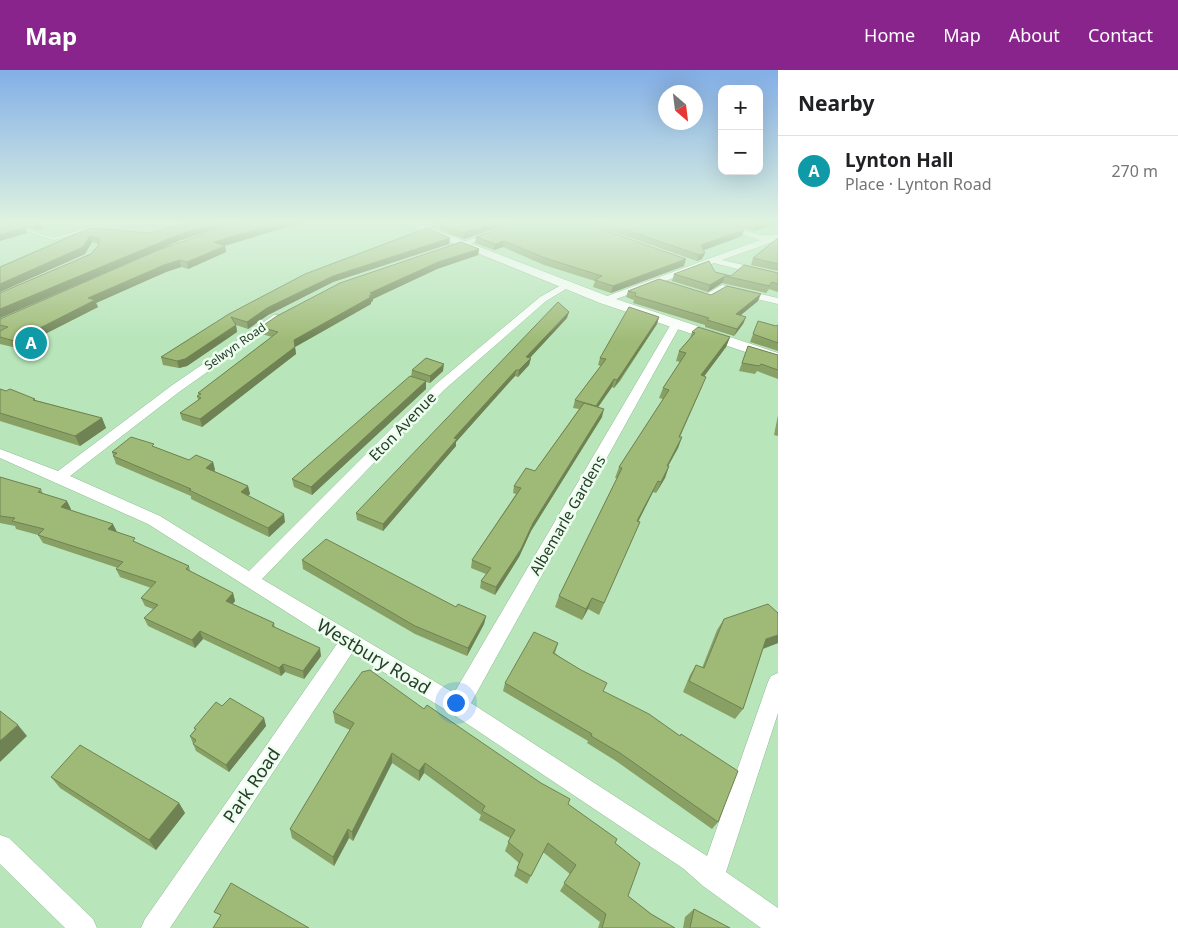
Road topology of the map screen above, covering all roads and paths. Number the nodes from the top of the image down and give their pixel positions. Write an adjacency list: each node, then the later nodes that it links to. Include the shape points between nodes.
1 (507, 262): 8 (street)
2 (685, 262): 5 (street)
3 (707, 262): 5 (street)
4 (721, 262): 6 (street)
5 (696, 266): 7 (street)
6 (778, 276)
7 (658, 280): 9 (street); 11 (street)
8 (566, 286): 11 (street); 18 (street, Eton Avenue, via 543,299 440,387)
9 (673, 286)
10 (691, 292): 12 (street, via 709,297 722,288 734,289)
11 (605, 300): 14 (street)
12 (778, 301)
13 (289, 311): 17 (street, Selwyn Road, via 175,389)
14 (676, 324): 15 (street); 21 (street, Albemarle Gardens)
15 (778, 358)
16 (0, 453): 17 (street, Westbury Road)
17 (58, 478): 18 (street, Westbury Road, via 154,520)
18 (250, 580): 19 (street, Westbury Road)
19 (349, 642): 21 (street, Westbury Road); 26 (street, Park Road)
20 (778, 682): 23 (street)
21 (458, 706): 23 (street, Westbury Road, via 693,860)
22 (0, 847): 25 (street)
23 (712, 877): 24 (street, Westbury Road)
24 (778, 924)
25 (84, 928)
26 (154, 928)

